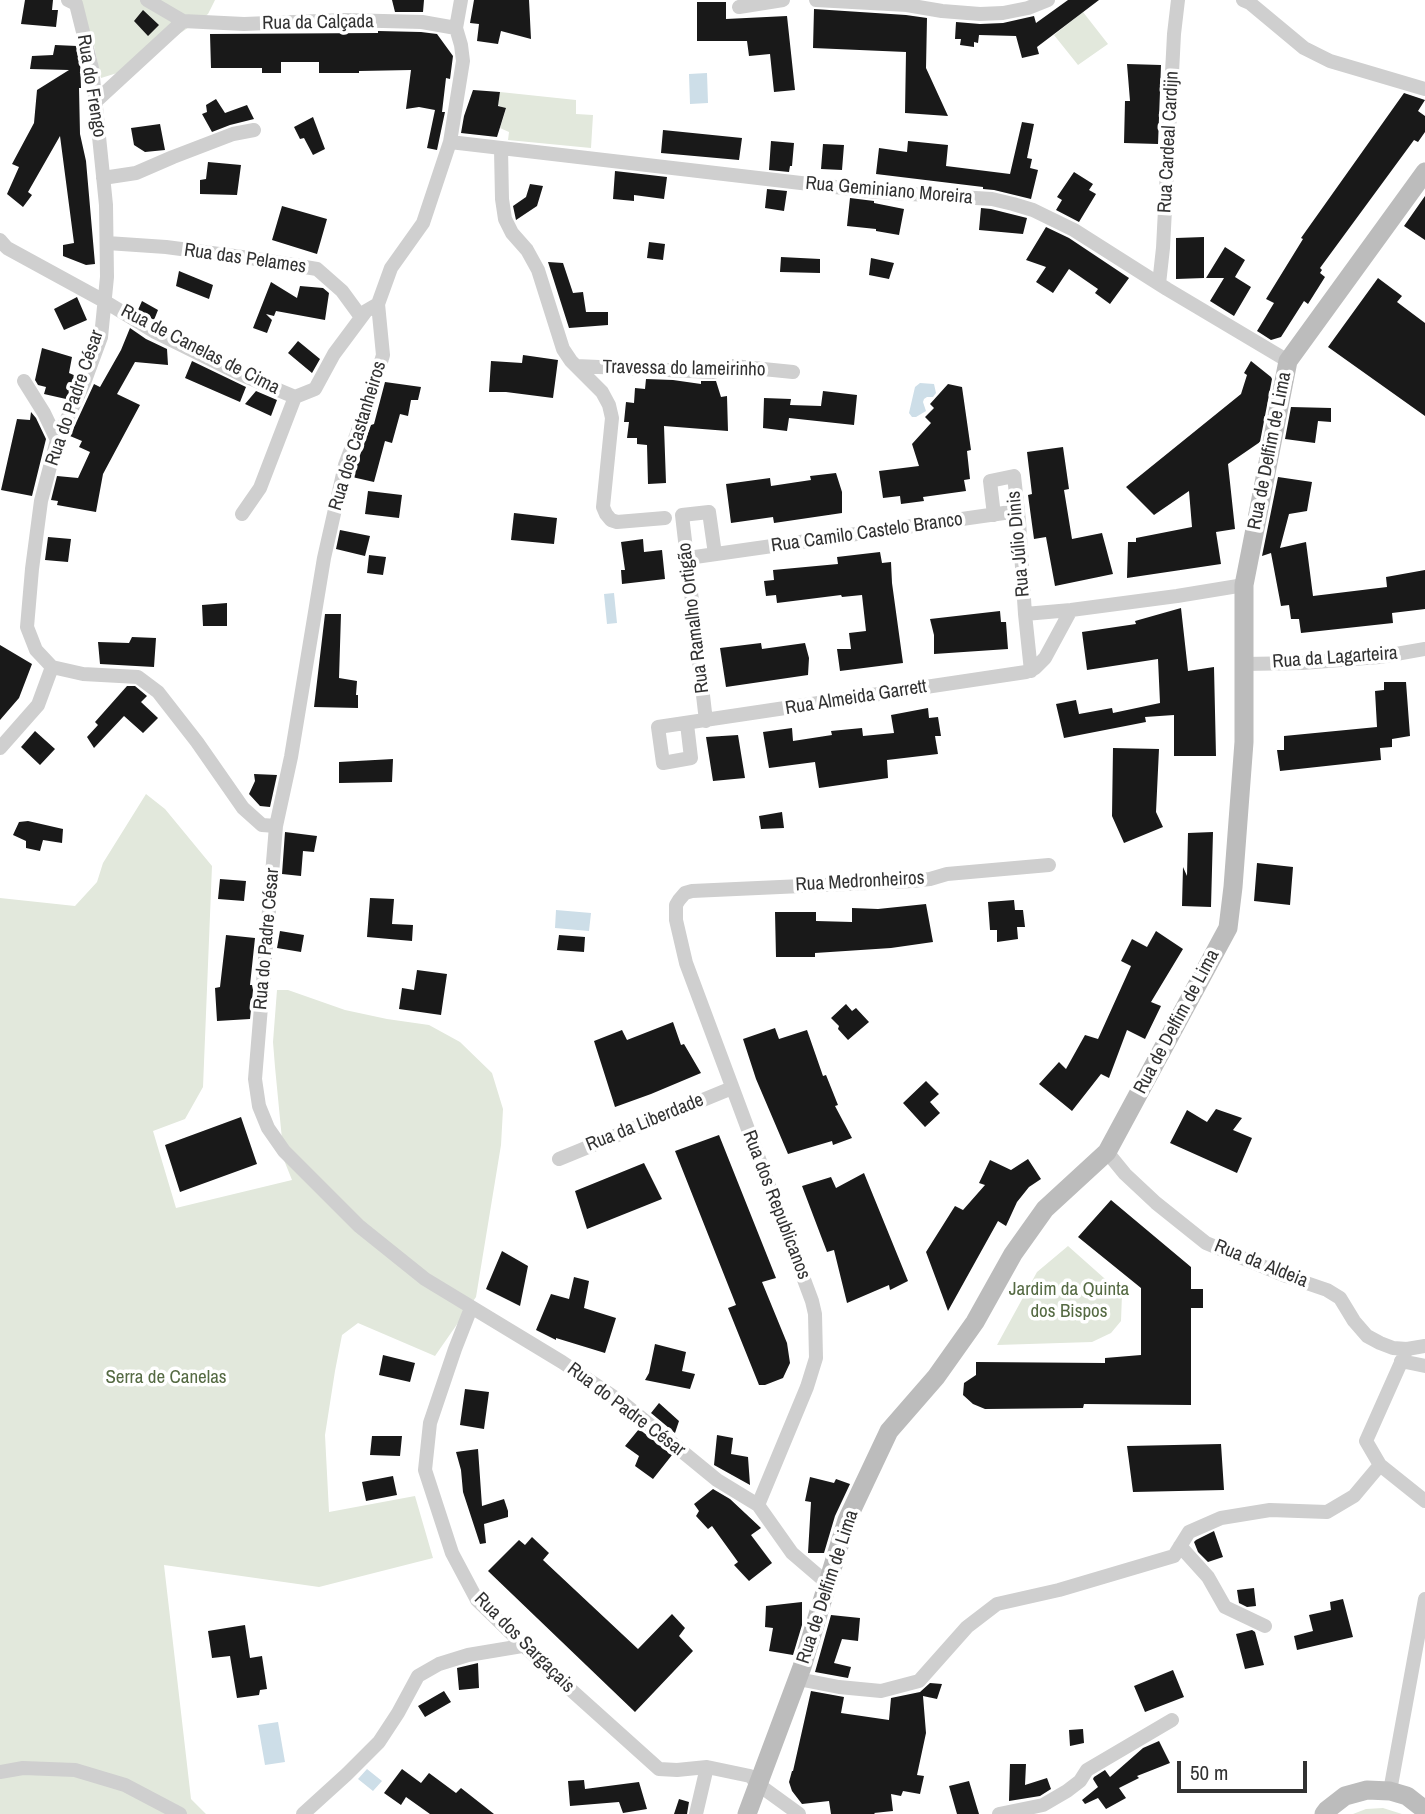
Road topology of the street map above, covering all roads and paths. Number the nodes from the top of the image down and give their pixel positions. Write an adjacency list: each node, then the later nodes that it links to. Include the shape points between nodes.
1 (68, 0): 14 (street, Rua do Frengo, via 76,4 92,68)
2 (148, 0): 11 (street)
3 (461, 0): 12 (street)
4 (783, 0): 10 (street)
5 (816, 0): 9 (street)
6 (1048, 0): 9 (street, via 1003,13)
7 (1178, 0): 22 (street, Rua Cardeal Cardijn)
8 (1243, 0): 13 (street, via 1304,48 1330,61)
9 (942, 6)
10 (739, 7)
11 (183, 21): 12 (street, Rua da Calçada, via 344,20 422,22); 14 (street)
12 (456, 28): 16 (street, via 463,61)
13 (1425, 89)
14 (95, 102): 19 (street, Rua do Frengo)
15 (254, 130): 19 (street, via 136,173)
16 (450, 142): 17 (street, Rua Geminiano Moreira); 24 (street, Rua dos Castanheiros, via 423,223 391,268)
17 (501, 149): 22 (street, Rua Geminiano Moreira, via 878,192 992,199 1033,210 1074,230); 27 (street, via 505,219 538,270 563,349)
18 (1425, 172): 26 (main road, Rua de Delfim de Lima)
19 (103, 178): 21 (street, Rua do Padre César)
20 (0, 240): 23 (street, Rua de Canelas de Cima)
21 (107, 243): 23 (street, Rua do Padre César); 25 (street, Rua das Pelames, via 231,255 317,270 342,291)
22 (1159, 284): 26 (street, Rua Geminiano Moreira)
23 (104, 301): 30 (street, Rua de Canelas de Cima, via 155,332); 31 (street, Rua do Padre César, via 101,337)
24 (378, 304): 25 (street, Rua de Canelas de Cima); 48 (street, Rua dos Castanheiros, via 383,355 334,510)
25 (361, 317): 30 (street, Rua de Canelas de Cima, via 315,389)
26 (1288, 361): 38 (main road, Rua de Delfim de Lima)
27 (576, 366): 28 (street, Travessa do lameirinho, via 713,372 733,366); 35 (street, via 602,392 612,418 606,514 617,522)
28 (793, 372)
29 (24, 381): 31 (street)
30 (295, 397): 33 (street, via 260,488)
31 (57, 440): 43 (street, Rua do Padre César, via 41,501 27,627 36,650)
32 (1018, 512): 34 (street, Rua Camilo Castelo Branco); 34 (street, Rua Júlio Dinis, via 1014,476 990,481); 40 (street, Rua Júlio Dinis)
33 (242, 514)
34 (994, 515): 36 (street, Rua Camilo Castelo Branco)
35 (665, 518)
36 (715, 554): 37 (street, Rua Camilo Castelo Branco); 37 (street, Rua Ramalho Ortigão, via 709,512 682,515)
37 (688, 558): 45 (street, Rua Ramalho Ortigão)
38 (1244, 585): 39 (street); 42 (main road, Rua de Delfim de Lima)
39 (1071, 610): 40 (street); 44 (street, via 1047,655)
40 (1025, 614): 44 (street, Rua Júlio Dinis)
41 (1425, 649): 42 (street, Rua da Lagarteira, via 1379,657)
42 (1244, 664): 52 (main road, Rua de Delfim de Lima, via 1244,742 1228,928)
43 (52, 667): 47 (street, via 38,705); 48 (street, via 138,677 158,692 243,808 262,825)
44 (1028, 671): 45 (street, Rua Almeida Garrett)
45 (706, 721): 46 (street, Rua Almeida Garrett)
46 (687, 724)
47 (0, 748)
48 (276, 827): 54 (street, Rua do Padre César, via 255,1079 262,1118 284,1151 359,1226 425,1279)
49 (1049, 865): 50 (street, Rua Medronheiros, via 912,881 692,891 682,895)
50 (676, 905): 51 (street, Rua dos Republicanos, via 686,964)
51 (732, 1088): 53 (street, Rua da Liberdade); 60 (street, Rua dos Republicanos, via 812,1301 816,1329 816,1358 807,1387)
52 (1107, 1152): 56 (street, Rua da Aldeia, via 1156,1203 1206,1243 1327,1290 1340,1298 1367,1336); 62 (main road, Rua de Delfim de Lima, via 1045,1209 1013,1254 975,1322 889,1431 847,1520)
53 (559, 1158)
54 (471, 1308): 60 (street, Rua do Padre César, via 623,1403 717,1479); 65 (street, Rua dos Sargaçais, via 430,1423 425,1469 452,1553 477,1600)
55 (1425, 1346): 56 (street, Rua da Aldeia)
56 (1404, 1355): 57 (street); 58 (street, via 1366,1441)
57 (1425, 1366)
58 (1380, 1465): 59 (street); 61 (street, via 1353,1496 1327,1512 1270,1510 1221,1518 1189,1532)
59 (1425, 1501)
60 (758, 1505): 62 (street, Rua do Padre César, via 792,1553)
61 (1180, 1546): 64 (street, via 1208,1577 1225,1607); 66 (street, via 1174,1556 997,1604 967,1627 919,1681 881,1691)
62 (827, 1583): 66 (main road, Rua de Delfim de Lima)
63 (1425, 1599): 71 (street)
64 (1265, 1626)
65 (522, 1646): 68 (street, Rua dos Sargaçais, via 659,1769); 74 (street, via 468,1655 418,1676 379,1742)
66 (798, 1679): 70 (main road, Rua de Delfim de Lima)
67 (1172, 1720): 78 (street, via 1087,1770 1067,1791 1043,1805)
68 (707, 1767): 70 (street, Rua dos Sargaçais, via 750,1776); 75 (street)
69 (0, 1772): 73 (street, via 75,1770 125,1784)
70 (759, 1785): 76 (main road, Rua de Delfim de Lima); 77 (street, Rua dos Sargaçais)
71 (1390, 1791): 72 (main road); 79 (main road, via 1367,1790 1345,1796)
72 (1424, 1808)
73 (180, 1814)
74 (303, 1814)
75 (696, 1814)
76 (747, 1814)
77 (799, 1814)
78 (999, 1814)
79 (1324, 1814)

